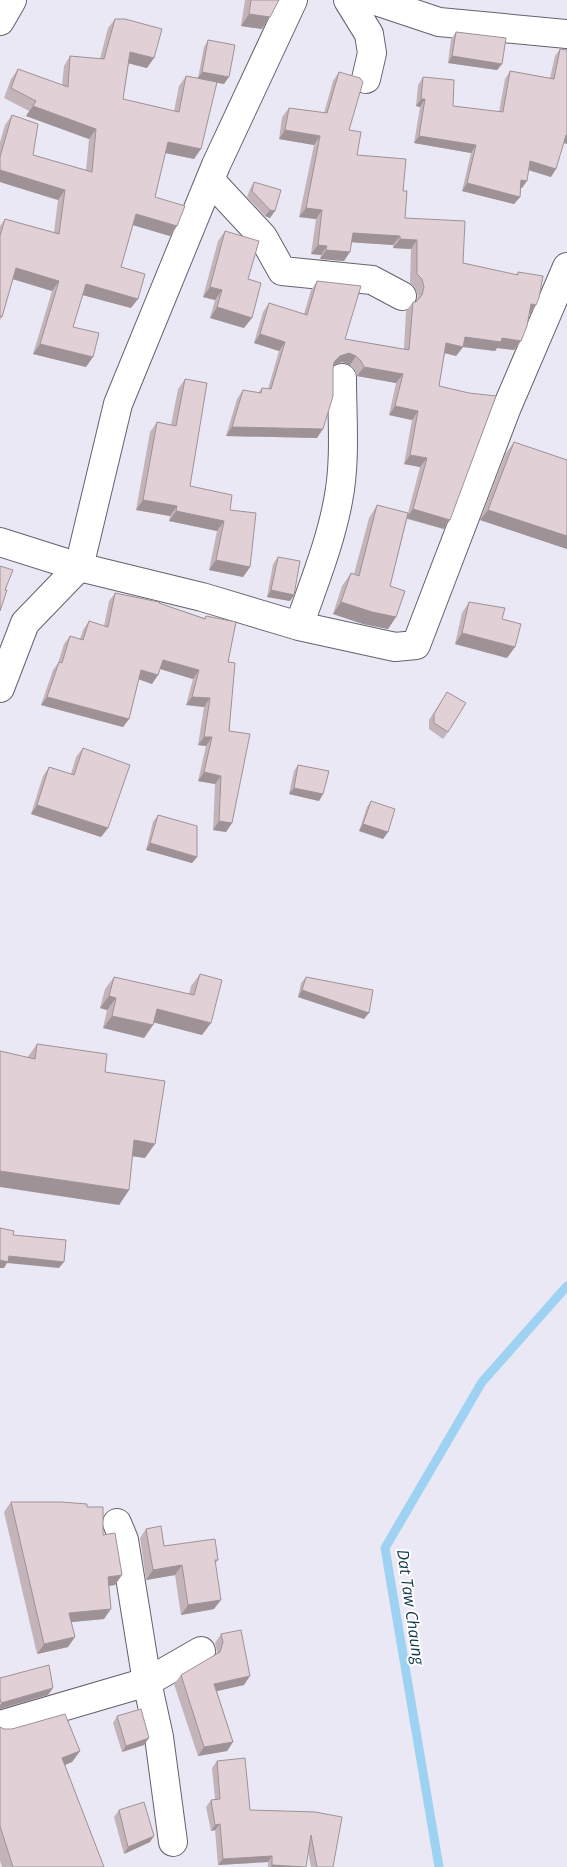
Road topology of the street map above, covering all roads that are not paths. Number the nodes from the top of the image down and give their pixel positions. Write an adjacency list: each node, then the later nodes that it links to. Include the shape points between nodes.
1 (12, 0): 5 (street)
2 (293, 0): 8 (street)
3 (348, 0): 7 (street, via 369,34 372,53)
4 (373, 0): 6 (street, via 440,22)
5 (0, 21)
6 (567, 34)
7 (366, 79)
8 (210, 180): 10 (street, via 264,237 282,271 372,280); 14 (street, via 118,404)
9 (567, 267): 11 (street)
10 (402, 296)
11 (561, 302): 15 (street, via 507,407 416,645 395,647)
12 (342, 378): 15 (street, via 342,463 338,500)
13 (0, 542): 14 (street)
14 (79, 567): 15 (street, via 202,597); 16 (street, via 25,623)
15 (299, 626)
16 (0, 688)
17 (117, 1523): 19 (street, via 124,1540)
18 (201, 1651): 19 (street)
19 (146, 1682): 20 (street); 21 (street, via 159,1738)
20 (0, 1725)
21 (173, 1842)

